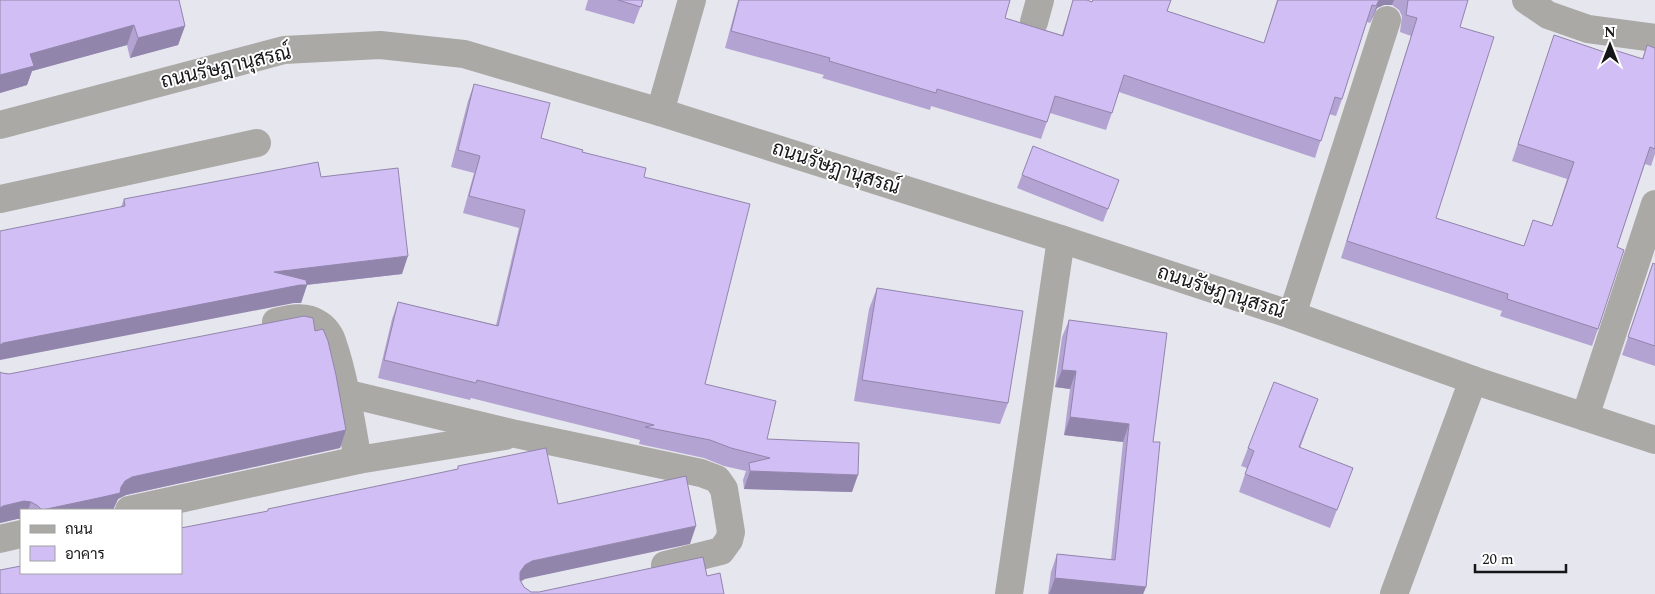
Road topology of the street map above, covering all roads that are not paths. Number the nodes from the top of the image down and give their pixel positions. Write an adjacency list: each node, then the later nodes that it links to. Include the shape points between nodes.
1 (692, 0): 5 (street)
2 (1526, 0): 4 (street, via 1548,15 1588,29)
3 (1387, 20): 11 (street)
4 (1655, 38)
5 (660, 112): 6 (street, ถนนรัษฎานุสรณ์, via 464,54 380,46 284,50); 10 (street, ถนนรัษฎานุสรณ์)
6 (0, 124)
7 (257, 143): 8 (street)
8 (0, 200)
9 (1655, 204): 15 (street)
10 (1061, 239): 11 (street, ถนนรัษฎานุสรณ์); 23 (street)
11 (1292, 315): 13 (street, ถนนรัษฎานุสรณ์)
12 (249, 327): 14 (street, via 297,318 316,322 333,342)
13 (1473, 380): 15 (street, ถนนรัษฎานุสรณ์); 24 (street)
14 (345, 393): 16 (street); 18 (street)
15 (1585, 416): 17 (street, ถนนรัษฎานุสรณ์)
16 (516, 434): 18 (street); 22 (street, via 702,473 717,479 724,489 731,532 721,552)
17 (1655, 440)
18 (358, 460): 19 (street)
19 (135, 509)
20 (20, 534): 21 (street)
21 (0, 539)
22 (641, 570)
23 (1009, 594)
24 (1394, 594)

